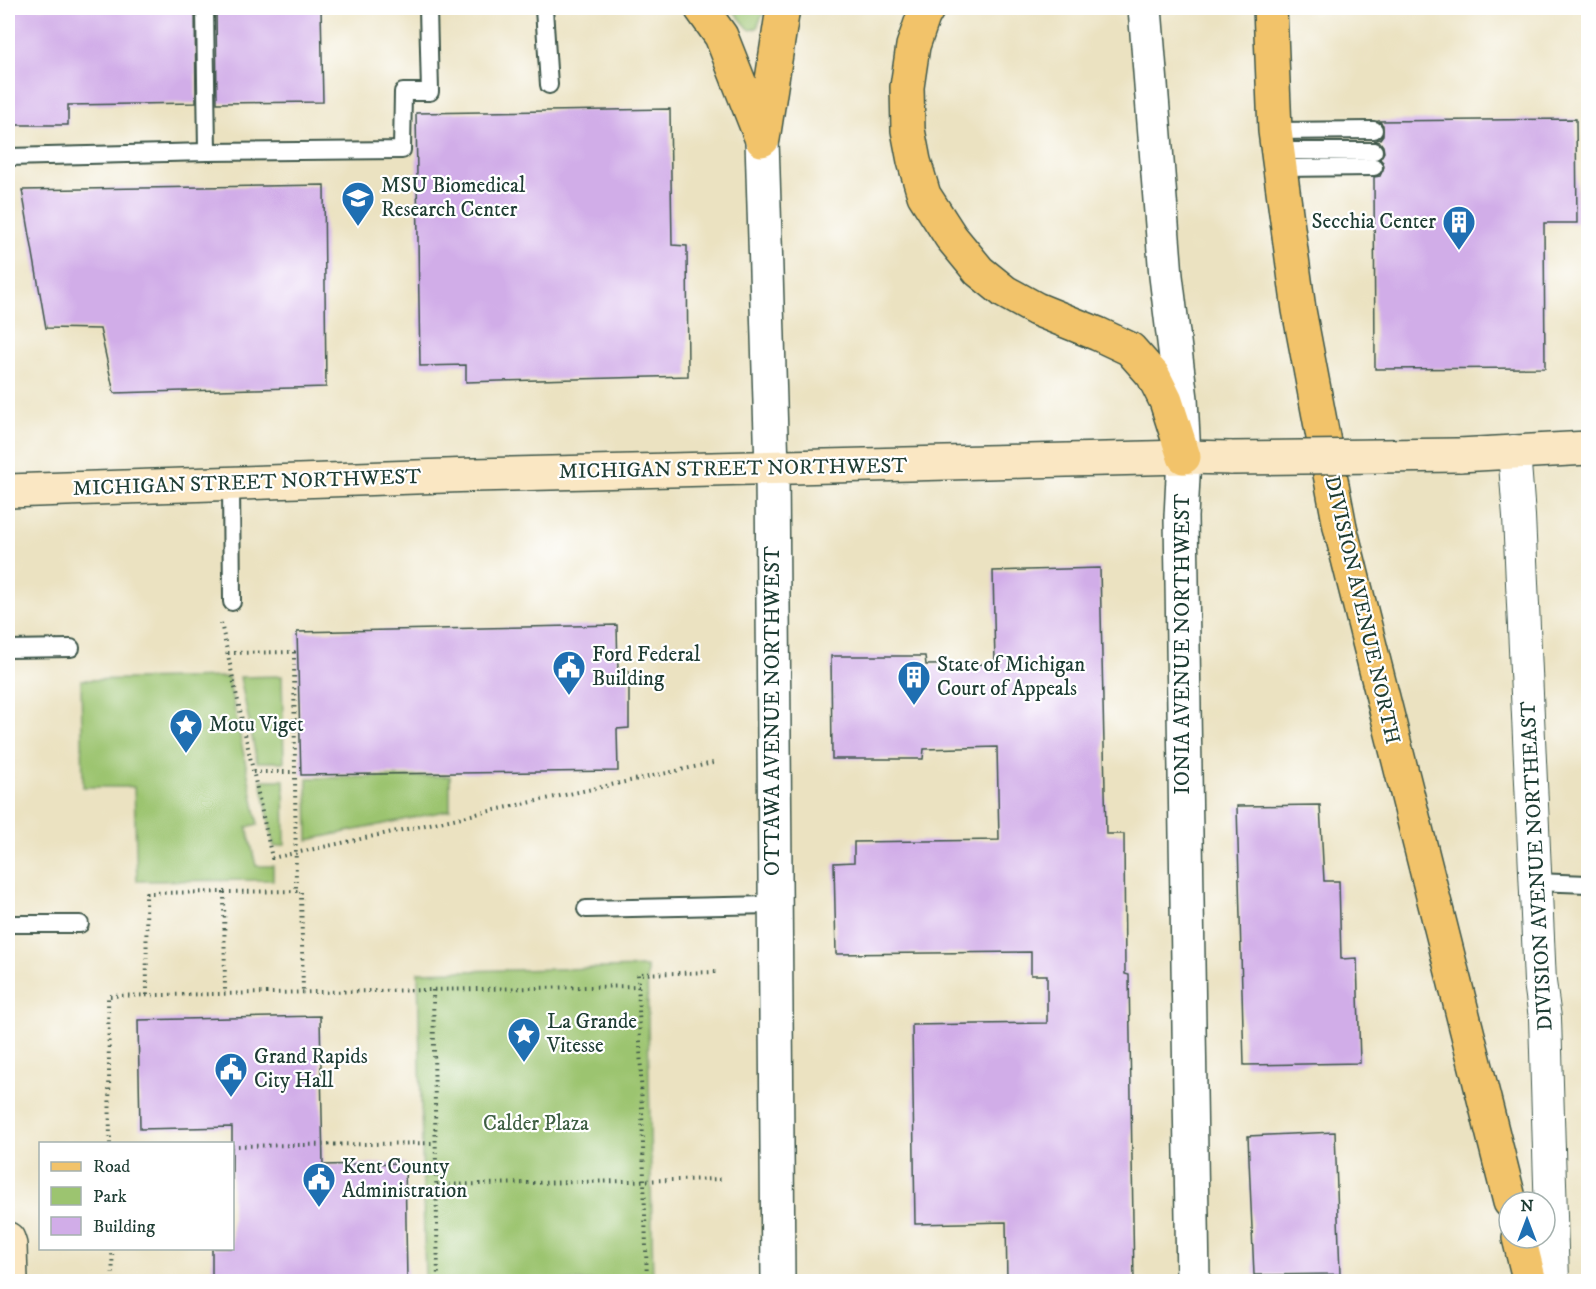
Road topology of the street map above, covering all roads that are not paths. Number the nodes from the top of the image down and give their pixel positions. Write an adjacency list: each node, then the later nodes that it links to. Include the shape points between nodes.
1 (206, 8): 13 (lane)
2 (428, 8): 13 (lane, via 430,92 403,93 402,150)
3 (542, 8): 9 (lane)
4 (701, 8): 11 (main road, via 721,36)
5 (783, 8): 11 (main road)
6 (928, 8): 18 (main road, via 913,46 907,87 908,130 924,195 979,271 1005,292 1130,349 1137,356 1153,375 1166,401)
7 (1145, 8): 18 (street, IONIA AVENUE NORTHWEST)
8 (1270, 8): 12 (main road, DIVISION AVENUE NORTH)
9 (549, 85)
10 (1374, 130): 12 (lane)
11 (762, 140): 19 (street, OTTAWA AVENUE NORTHWEST)
12 (1278, 150): 15 (lane); 31 (main road, DIVISION AVENUE NORTH, via 1299,310 1340,527)
13 (207, 152): 14 (lane)
14 (8, 156)
15 (1374, 159)
16 (1588, 448): 17 (main road, MICHIGAN STREET NORTHWEST)
17 (1514, 451): 18 (main road, MICHIGAN STREET NORTHWEST, bridge); 25 (street, DIVISION AVENUE NORTHEAST)
18 (1184, 457): 19 (main road, MICHIGAN STREET NORTHWEST); 36 (street, IONIA AVENUE NORTHWEST, via 1180,517)
19 (772, 468): 20 (main road, MICHIGAN STREET NORTHWEST); 27 (street, OTTAWA AVENUE NORTHWEST)
20 (231, 484): 21 (main road, MICHIGAN STREET NORTHWEST); 22 (lane)
21 (8, 491)
22 (232, 602)
23 (71, 648): 24 (lane)
24 (8, 649)
25 (1535, 882): 26 (lane); 38 (street, DIVISION AVENUE NORTHEAST, via 1545,1018)
26 (1588, 884)
27 (775, 905): 28 (lane); 35 (street, OTTAWA AVENUE NORTHWEST)
28 (586, 909)
29 (8, 924): 30 (lane)
30 (80, 924)
31 (1507, 1190)
32 (8, 1239): 34 (main road)
33 (1522, 1250): 37 (main road)
34 (11, 1281)
35 (778, 1281)
36 (1193, 1281)
37 (1530, 1281)
38 (1553, 1281)

